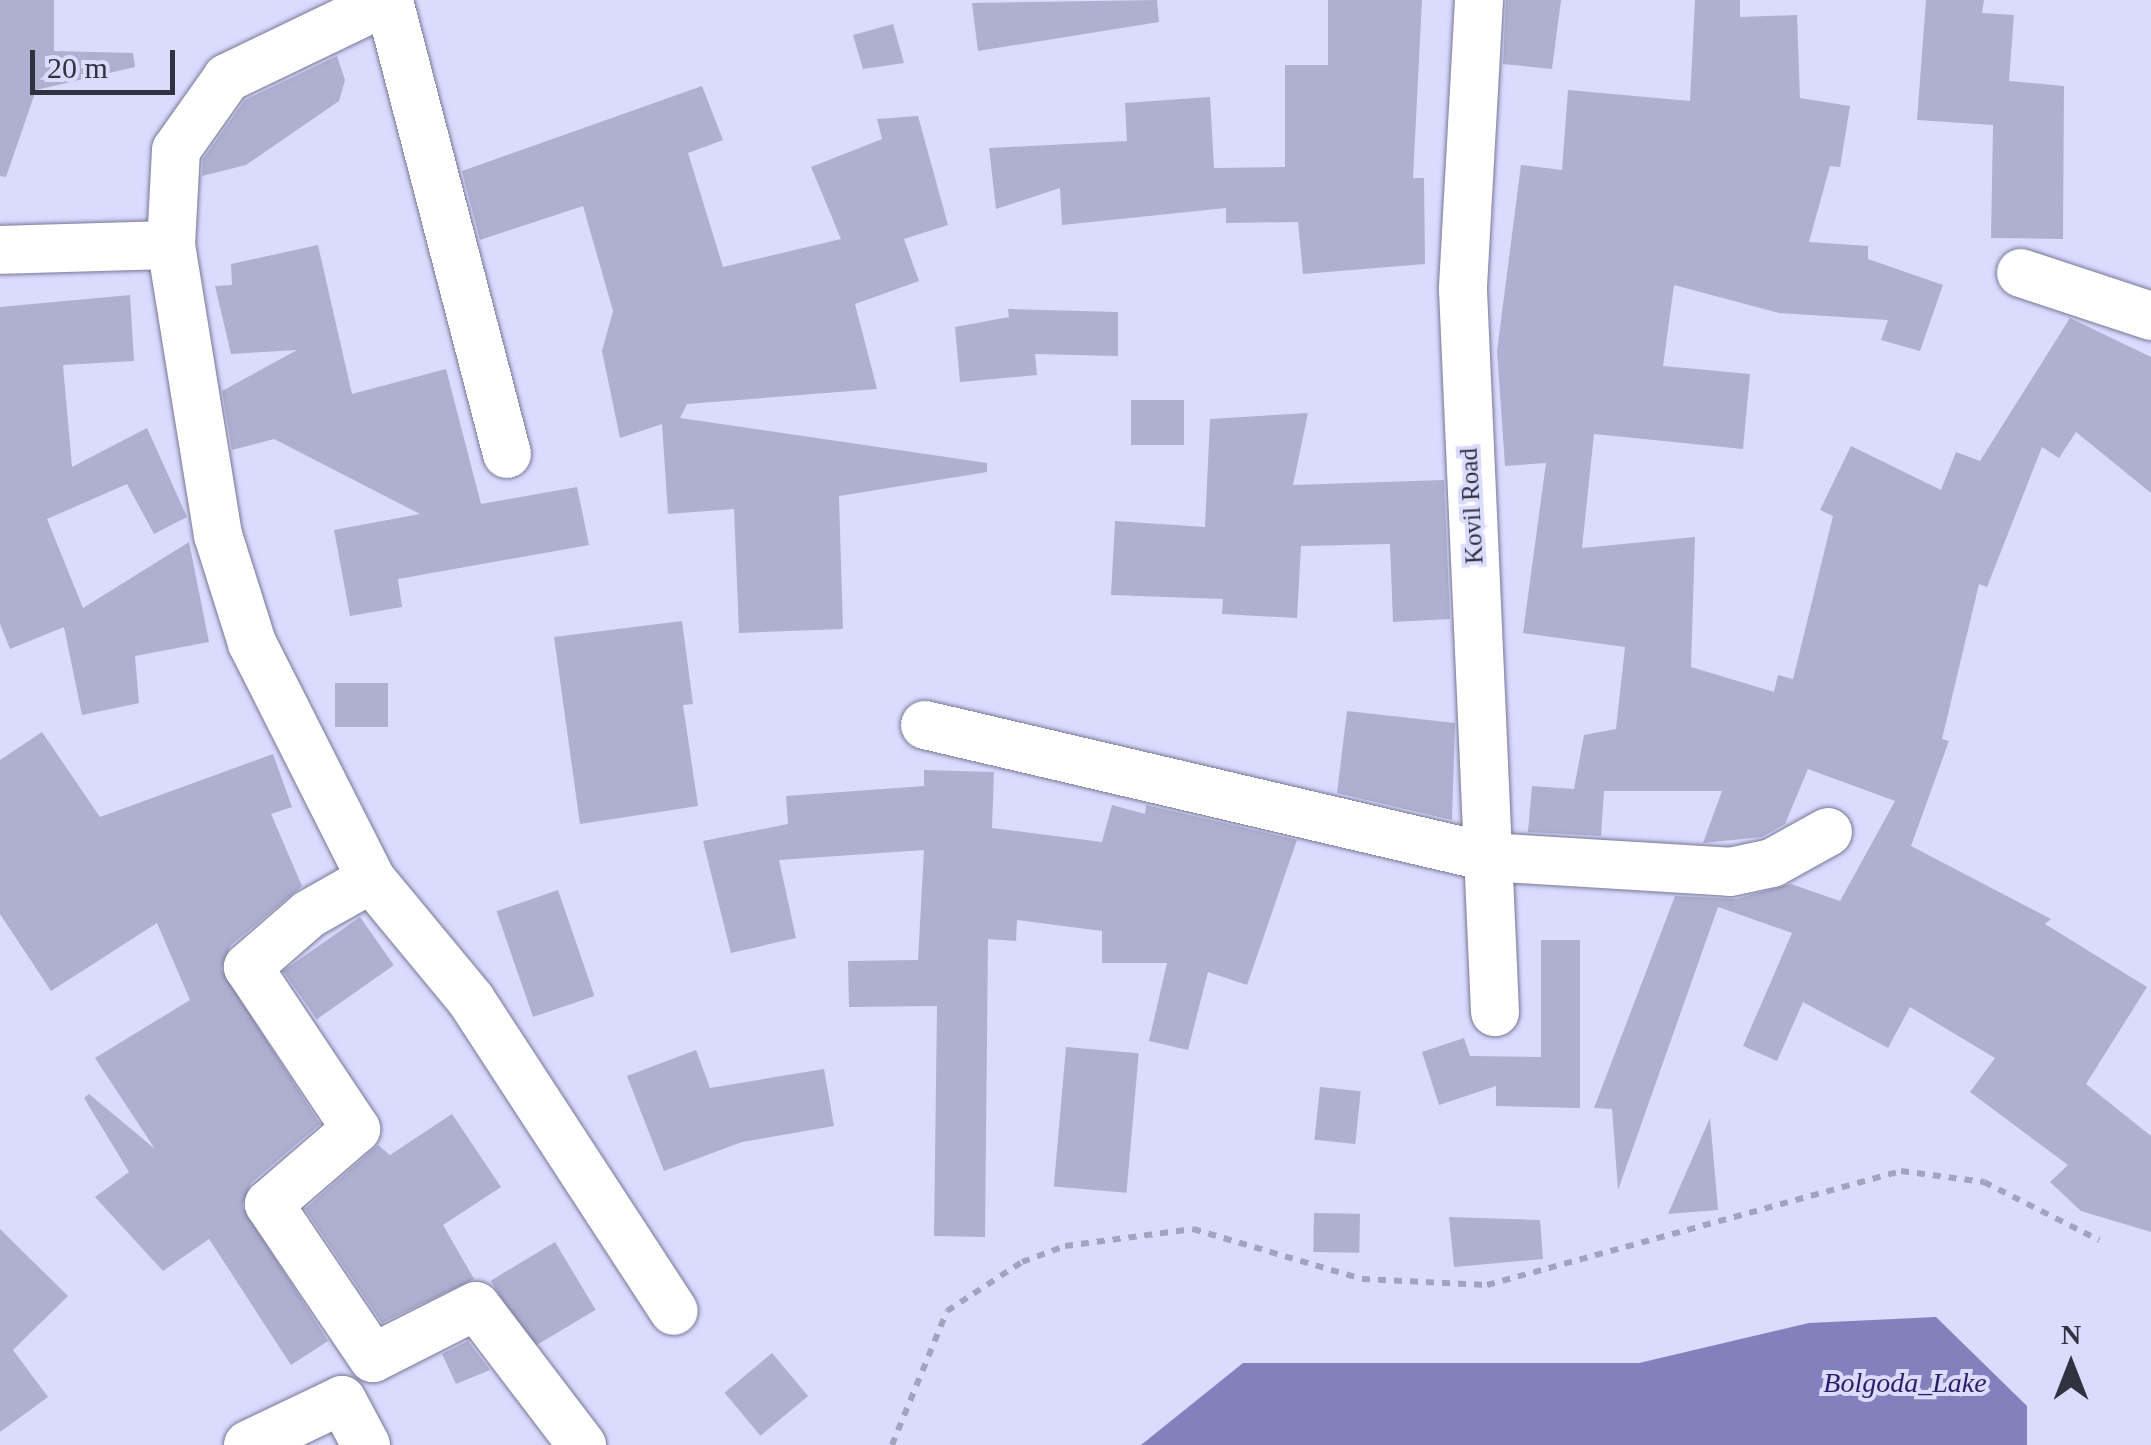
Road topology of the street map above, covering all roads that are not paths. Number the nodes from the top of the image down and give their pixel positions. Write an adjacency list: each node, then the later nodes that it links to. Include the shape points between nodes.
1 (389, 0): 3 (street, via 226,78 176,150); 7 (street)
2 (1480, 0): 10 (street, Kovil Road, via 1463,290)
3 (171, 244): 4 (street); 11 (street, via 218,535 252,643)
4 (0, 250)
5 (2021, 273): 6 (street)
6 (2151, 316)
7 (507, 454)
8 (925, 724): 10 (street)
9 (1828, 832): 10 (street, via 1772,863 1730,872)
10 (1488, 857): 12 (street, Kovil Road)
11 (371, 878): 13 (street, via 471,1000); 16 (street, via 309,914 248,966 356,1130 268,1204 372,1358 476,1306)
12 (1495, 1012)
13 (674, 1311)
14 (248, 1445): 15 (street, via 342,1400)
15 (366, 1445)
16 (582, 1445)

